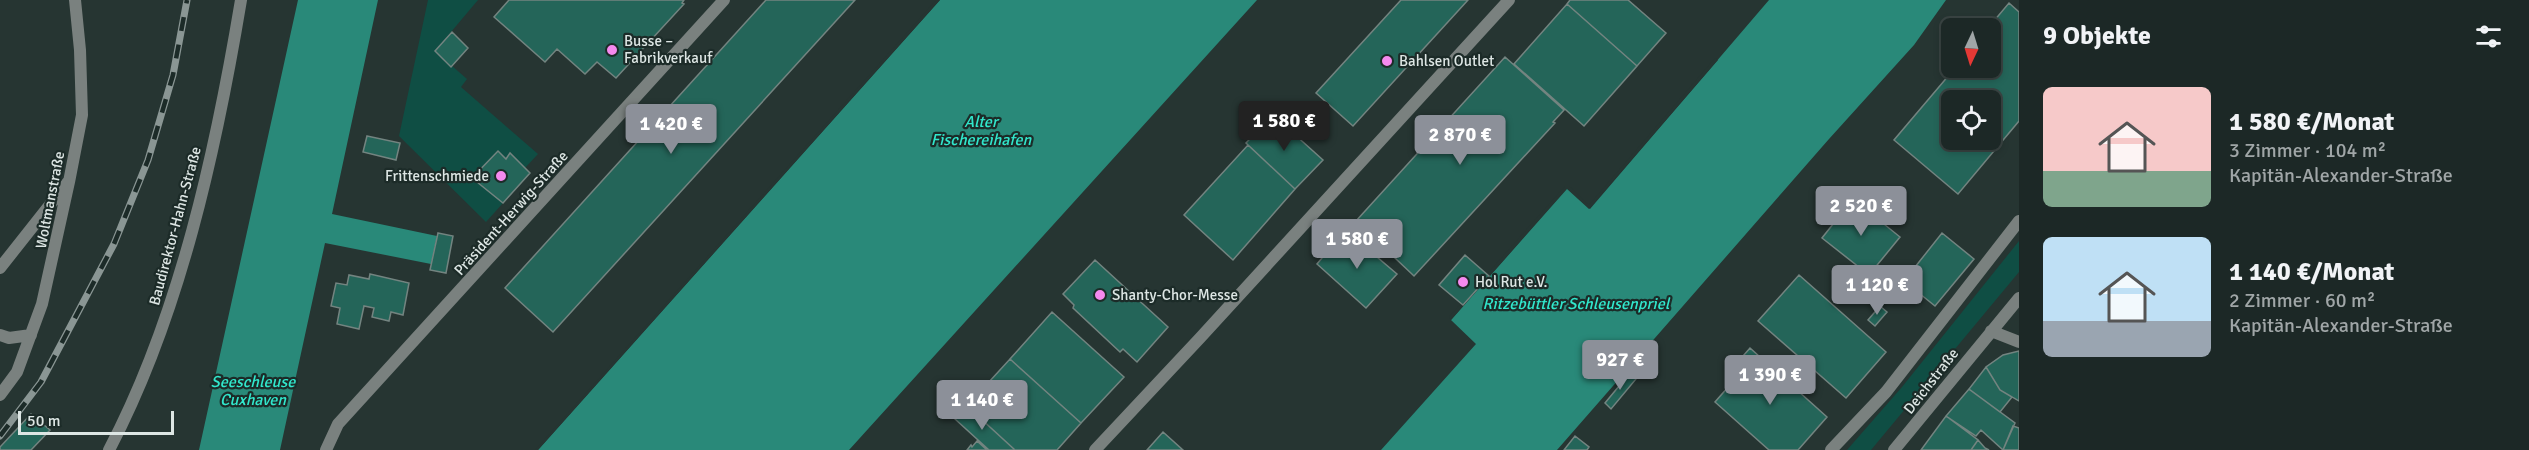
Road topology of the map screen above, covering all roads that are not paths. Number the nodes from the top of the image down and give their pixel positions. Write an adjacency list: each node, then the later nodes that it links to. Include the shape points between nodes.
1 (75, 0): 5 (street, Woltmanstraße, via 81,115)
2 (242, 0): 14 (street, Baudirektor-Hahn-Straße, via 219,114 172,299 144,380)
3 (724, 0): 15 (street, Präsident-Herwig-Straße, via 338,424)
4 (1509, 0): 16 (street)
5 (69, 182): 7 (street); 11 (street, Woltmanstraße, via 55,252)
6 (2019, 221): 17 (street, via 1886,392)
7 (0, 268)
8 (2019, 298): 9 (street, Deichstraße)
9 (1991, 331): 12 (street); 18 (street, Deichstraße)
10 (0, 334): 11 (street, via 9,338)
11 (31, 335): 13 (street, Woltmanstraße, via 17,372)
12 (2019, 342)
13 (0, 395)
14 (110, 450)
15 (326, 450)
16 (1095, 450)
17 (1831, 450)
18 (1894, 450)

